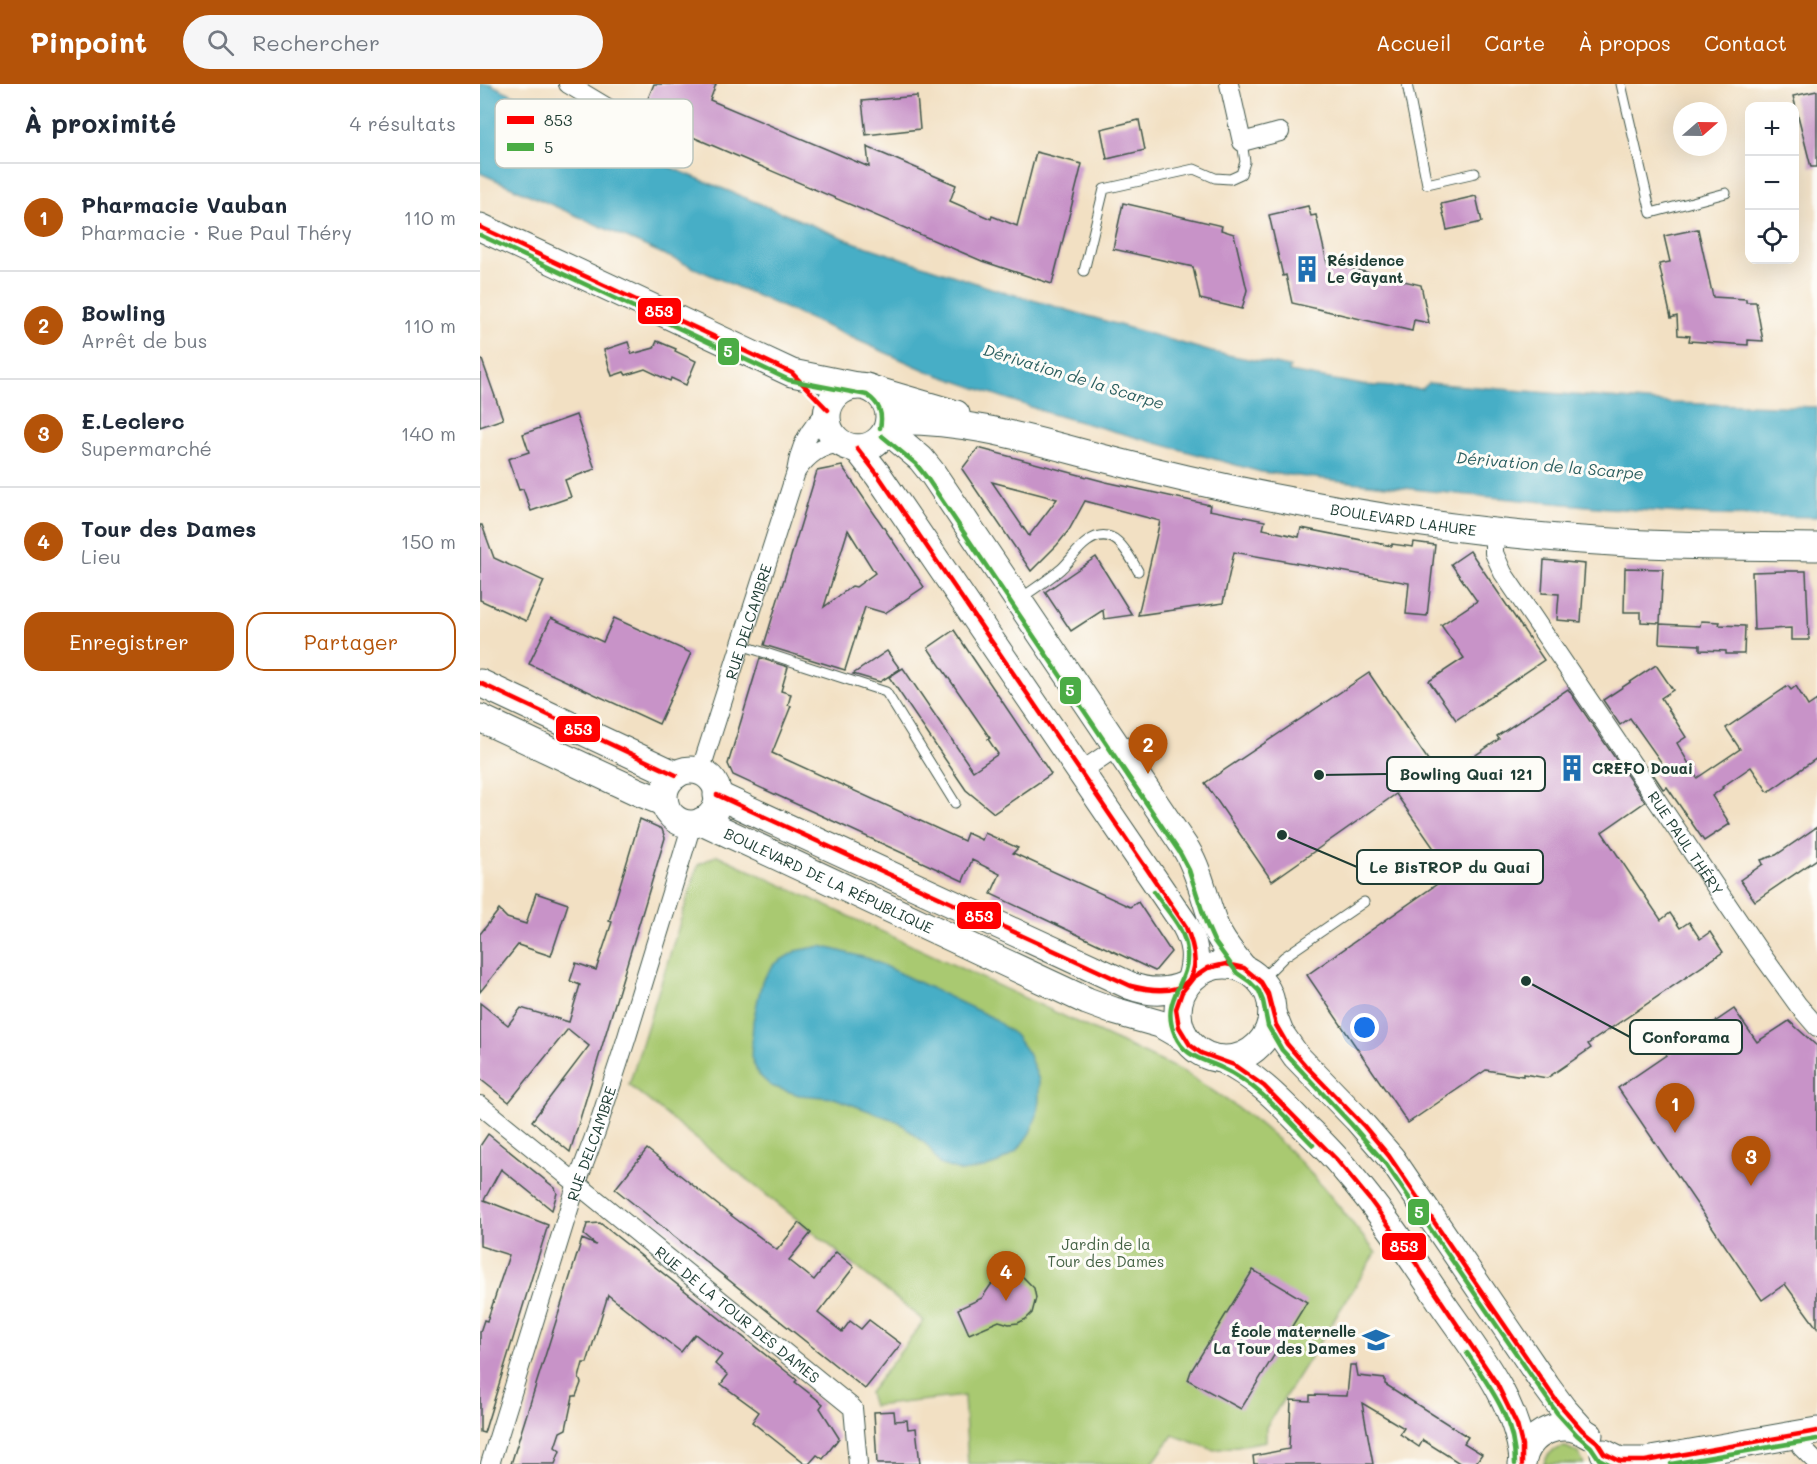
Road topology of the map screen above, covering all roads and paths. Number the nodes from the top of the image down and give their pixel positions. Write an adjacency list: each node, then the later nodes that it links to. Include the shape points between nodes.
1 (568, 84): 5 (street)
2 (1229, 84): 7 (street)
3 (1407, 84): 8 (lane, via 1427,184)
4 (1621, 84): 9 (lane, via 1651,213)
5 (593, 99)
6 (1280, 132): 7 (street)
7 (1242, 142): 11 (lane, via 1245,162 1241,174 1230,179 1215,178 1194,169 1104,189)
8 (1474, 173)
9 (1726, 193)
10 (480, 227): 12 (main road)
11 (1084, 272)
12 (792, 372): 13 (main road, BOULEVARD LAHURE); 14 (main road)
13 (865, 388): 14 (main road, via 846,388 838,393); 15 (main road, via 881,396 886,404); 17 (main road, BOULEVARD LAHURE, via 956,414)
14 (828, 411): 18 (main road, via 833,436); 20 (street, RUE DELCAMBRE, via 807,435)
15 (888, 425): 16 (main road, BOULEVARD LAHURE, via 909,420); 18 (main road, via 874,444); 19 (main road)
16 (960, 426): 17 (main road, BOULEVARD LAHURE); 19 (main road, via 939,445)
17 (998, 431): 21 (main road, BOULEVARD LAHURE, via 1173,476 1287,500)
18 (848, 445): 20 (street, RUE DELCAMBRE, via 822,447); 30 (main road, via 878,475)
19 (929, 469): 24 (main road)
20 (796, 472): 25 (street, RUE DELCAMBRE)
21 (1494, 532): 22 (main road, BOULEVARD LAHURE, via 1629,543); 40 (street, RUE PAUL THÉRY, via 1494,553 1503,573 1757,948)
22 (1817, 547)
23 (1137, 571): 24 (lane, via 1118,541 1098,537)
24 (1017, 600): 29 (main road)
25 (741, 645): 31 (street, RUE DELCAMBRE); 34 (lane, via 886,692)
26 (480, 678): 27 (lane)
27 (480, 683): 31 (main road)
28 (480, 718): 33 (main road)
29 (1117, 747): 30 (street); 37 (main road, via 1191,859 1216,930)
30 (1080, 772): 38 (main road, via 1188,932 1195,952)
31 (688, 773): 32 (main road, via 711,780); 33 (main road, via 666,787)
32 (717, 795): 35 (main road, via 715,809); 38 (main road, via 1131,986 1160,992)
33 (665, 803): 35 (main road, via 677,820)
34 (955, 803)
35 (697, 823): 41 (main road, BOULEVARD DE LA RÉPUBLIQUE, via 1087,1001 1160,1024); 44 (street, RUE DELCAMBRE)
36 (1364, 902): 37 (lane)
37 (1252, 975): 38 (main road, via 1230,965 1216,965); 39 (main road, via 1268,993)
38 (1188, 982): 41 (main road, via 1177,1012)
39 (1272, 1013): 42 (main road, via 1269,1029 1257,1047 1236,1058); 45 (main road, via 1292,1051 1391,1158 1550,1392)
40 (1817, 1027)
41 (1186, 1039): 42 (main road, via 1201,1053)
42 (1221, 1059): 48 (main road, via 1252,1077 1289,1110 1343,1166 1390,1226 1501,1392 1515,1421)
43 (480, 1105): 44 (street, RUE DE LA TOUR DES DAMES)
44 (577, 1183): 49 (street, RUE DELCAMBRE); 50 (street, RUE DE LA TOUR DES DAMES, via 853,1408)
45 (1582, 1430): 47 (main road, via 1597,1442); 48 (main road, via 1563,1426 1549,1429 1532,1441)
46 (1813, 1446): 47 (main road, via 1645,1461); 51 (main road)
47 (1606, 1459)
48 (1522, 1461)
49 (490, 1464)
50 (858, 1464)
51 (1708, 1464)

